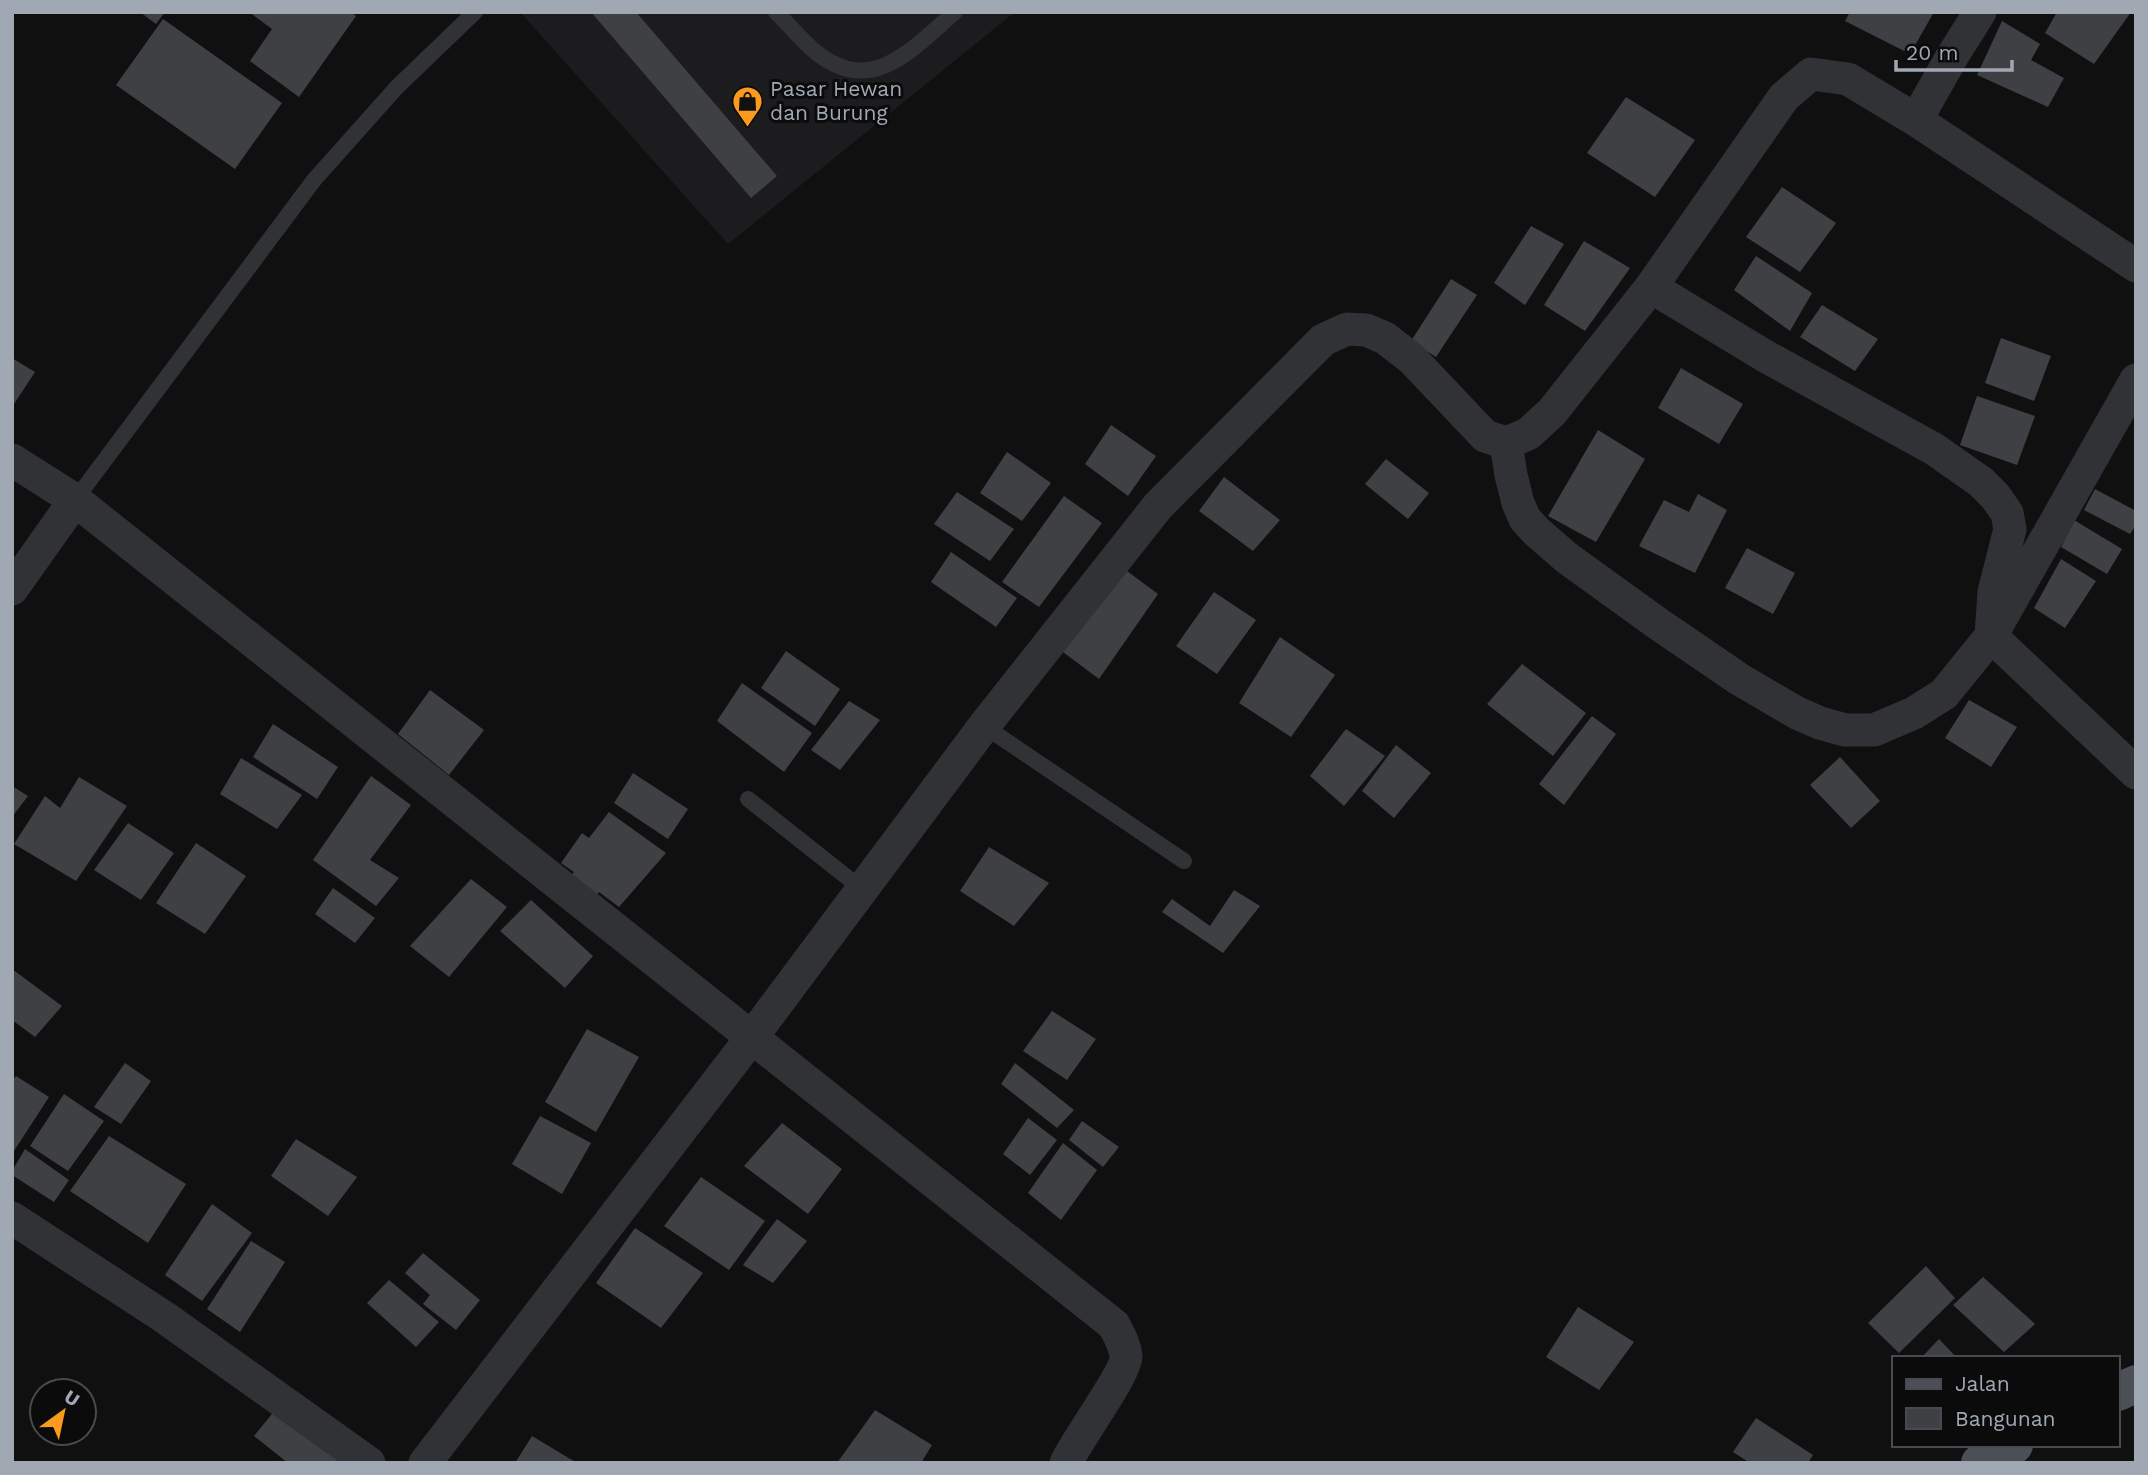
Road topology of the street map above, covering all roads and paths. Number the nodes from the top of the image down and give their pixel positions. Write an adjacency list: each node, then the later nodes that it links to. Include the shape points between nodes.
1 (475, 12): 11 (lane, via 397,87 314,180)
2 (776, 12): 3 (lane, via 812,49 838,66 863,72 888,65)
3 (955, 12)
4 (1980, 12): 5 (street)
5 (1916, 120): 6 (street); 7 (street, via 1848,79 1811,74 1784,97)
6 (2136, 266)
7 (1651, 287): 9 (street, via 1552,412 1528,433); 13 (street, via 1934,449 1995,496 2007,513 2010,528 1994,592)
8 (2136, 380): 13 (street)
9 (1506, 443): 13 (street, via 1518,503 1537,532 1739,679 1820,723 1845,730 1874,730 1895,723 1944,694); 14 (street, via 1485,436 1412,359 1385,338 1347,329 1323,340 1158,506)
10 (12, 460): 11 (street)
11 (75, 500): 12 (street); 19 (street)
12 (12, 589)
13 (1991, 636): 15 (street)
14 (984, 726): 17 (lane); 18 (street)
15 (2136, 773)
16 (748, 799): 18 (lane)
17 (1184, 861)
18 (862, 889): 19 (street)
19 (752, 1037): 25 (street); 26 (street, via 1114,1325 1126,1359)
20 (12, 1218): 24 (street, via 164,1317)
21 (2136, 1384): 22 (main road)
22 (2120, 1391)
23 (2010, 1447): 27 (main road)
24 (369, 1463)
25 (425, 1463)
26 (1066, 1463)
27 (1980, 1463)

